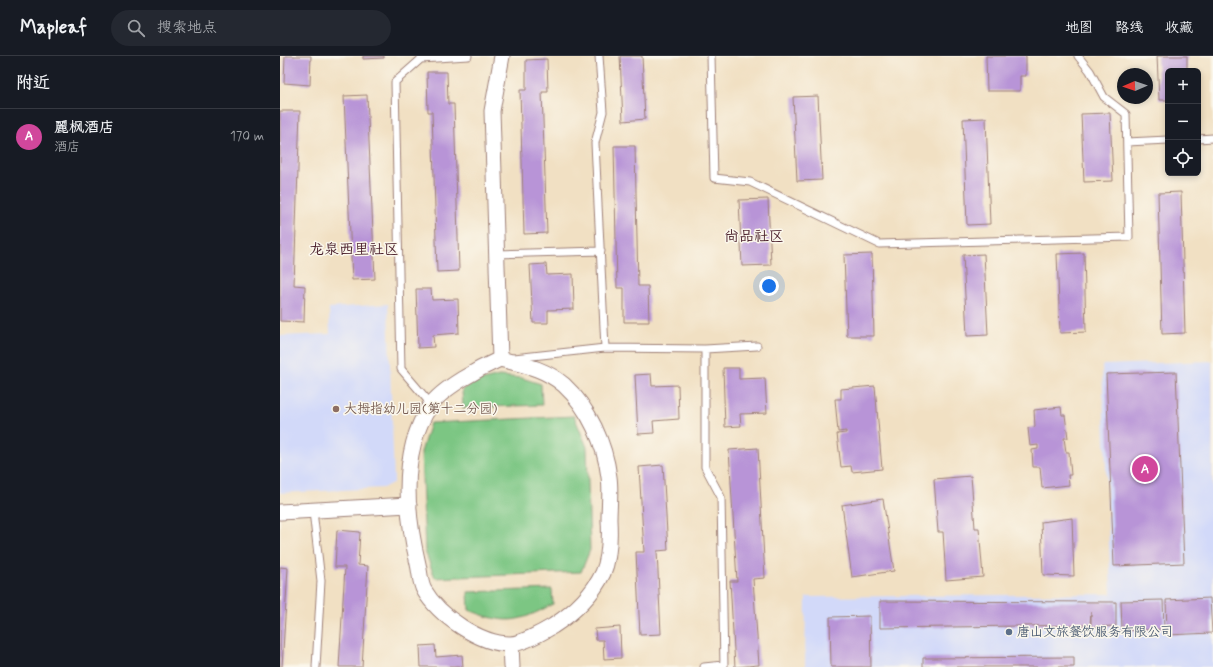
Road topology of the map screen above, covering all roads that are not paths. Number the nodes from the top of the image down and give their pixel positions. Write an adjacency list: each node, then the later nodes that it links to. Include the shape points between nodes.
1 (468, 56): 6 (lane)
2 (502, 56): 12 (street, via 492,111)
3 (599, 56): 11 (lane, via 603,112 595,143)
4 (711, 56): 10 (lane, via 714,178 750,182 878,244 1129,236)
5 (1078, 56): 10 (lane, via 1090,71 1104,97 1126,114)
6 (421, 58): 17 (lane, via 395,82 401,369)
7 (1213, 138): 8 (lane)
8 (1201, 139)
9 (1165, 140): 10 (lane)
10 (1127, 142)
11 (601, 251): 12 (lane); 14 (lane)
12 (497, 254): 16 (street)
13 (758, 346): 15 (lane)
14 (605, 348): 15 (lane); 16 (lane)
15 (705, 349): 22 (lane, via 705,467 720,497)
16 (500, 359): 17 (street, via 477,369); 21 (street, via 539,368 564,385 584,408 600,439 609,477 610,548 603,573 589,596 568,616 542,632)
17 (431, 404): 18 (street, via 416,430 409,464)
18 (409, 505): 19 (street); 21 (street, via 415,553 424,590 443,613 460,627 490,640)
19 (313, 511): 20 (street); 23 (lane, via 321,581)
20 (280, 512)
21 (512, 644): 24 (street)
22 (724, 666): 25 (lane)
23 (316, 667)
24 (512, 667)
25 (704, 667)

